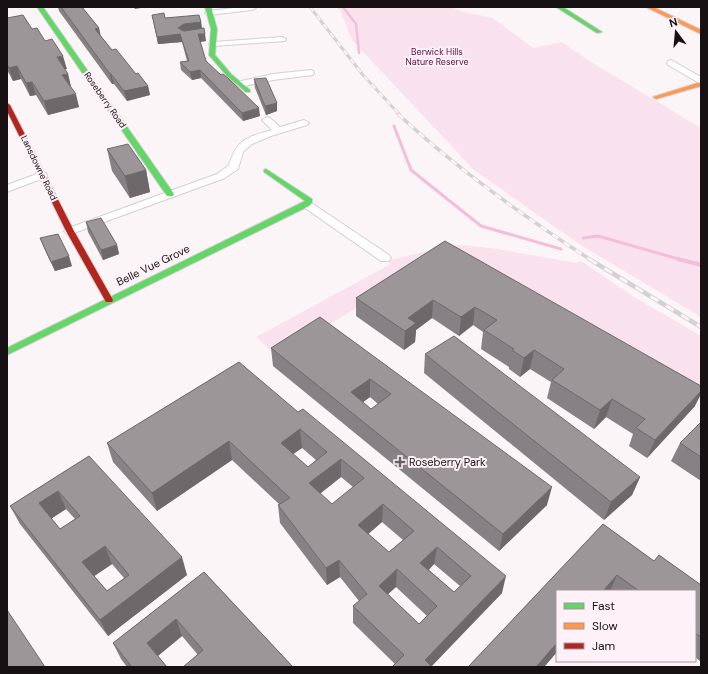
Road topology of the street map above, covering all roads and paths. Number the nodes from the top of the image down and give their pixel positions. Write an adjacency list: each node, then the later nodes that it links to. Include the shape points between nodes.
1 (40, 7): 26 (street, Roseberry Road)
2 (559, 7): 6 (street)
3 (649, 7): 7 (street)
4 (208, 10): 5 (street); 9 (street)
5 (252, 10)
6 (599, 32)
7 (701, 32)
8 (282, 39): 9 (street, via 266,43 254,40)
9 (213, 44): 14 (street, via 212,55)
10 (671, 63): 13 (street)
11 (310, 73): 12 (street)
12 (293, 75): 14 (street); 15 (street)
13 (701, 81)
14 (240, 84): 17 (street)
15 (296, 84)
16 (701, 84): 18 (street)
17 (248, 91)
18 (656, 97)
19 (7, 105): 24 (street, Lansdowne Road)
20 (266, 120): 22 (street)
21 (304, 123): 22 (street)
22 (279, 131): 26 (street, via 244,145 229,172)
23 (266, 171): 27 (street)
24 (42, 175): 25 (street); 28 (street, Lansdowne Road)
25 (7, 189)
26 (170, 194): 28 (street)
27 (307, 203): 29 (street); 30 (street, Belle Vue Grove)
28 (70, 231): 30 (street, Lansdowne Road)
29 (385, 258)
30 (109, 300): 31 (street, Belle Vue Grove)
31 (7, 352)

